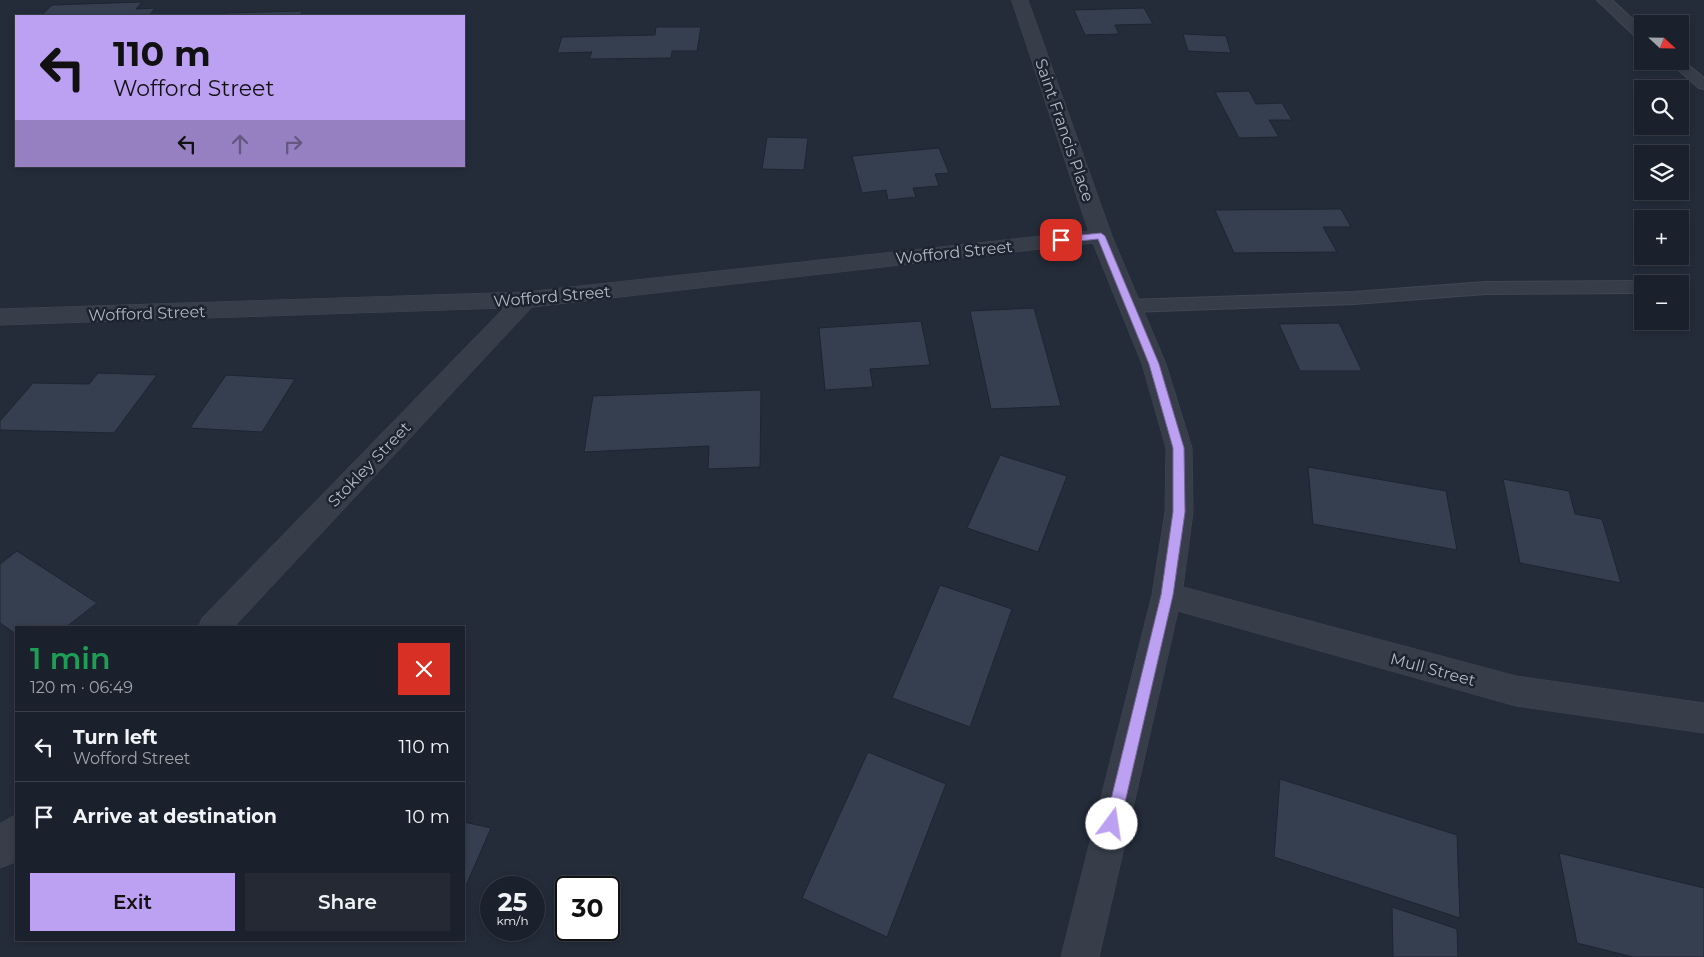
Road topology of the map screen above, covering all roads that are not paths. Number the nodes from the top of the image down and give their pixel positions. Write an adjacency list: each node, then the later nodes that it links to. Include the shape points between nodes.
1 (1020, 0): 6 (street, Saint Francis Place)
2 (1604, 0): 3 (lane)
3 (1634, 28)
4 (1686, 70): 5 (lane)
5 (1704, 85)
6 (1101, 236): 8 (street, Wofford Street); 9 (street, Saint Francis Place)
7 (1634, 287): 9 (lane, via 1486,288 1344,298)
8 (525, 300): 10 (street, Wofford Street); 12 (street, Stokley Street)
9 (1130, 306): 11 (street, Saint Francis Place, via 1154,364 1179,448 1179,512)
10 (0, 318)
11 (1167, 595): 13 (street, Mull Street, via 1516,690); 16 (street, Saint Francis Place)
12 (215, 626)
13 (1704, 718)
14 (15, 834): 15 (street)
15 (0, 850)
16 (1080, 957)

